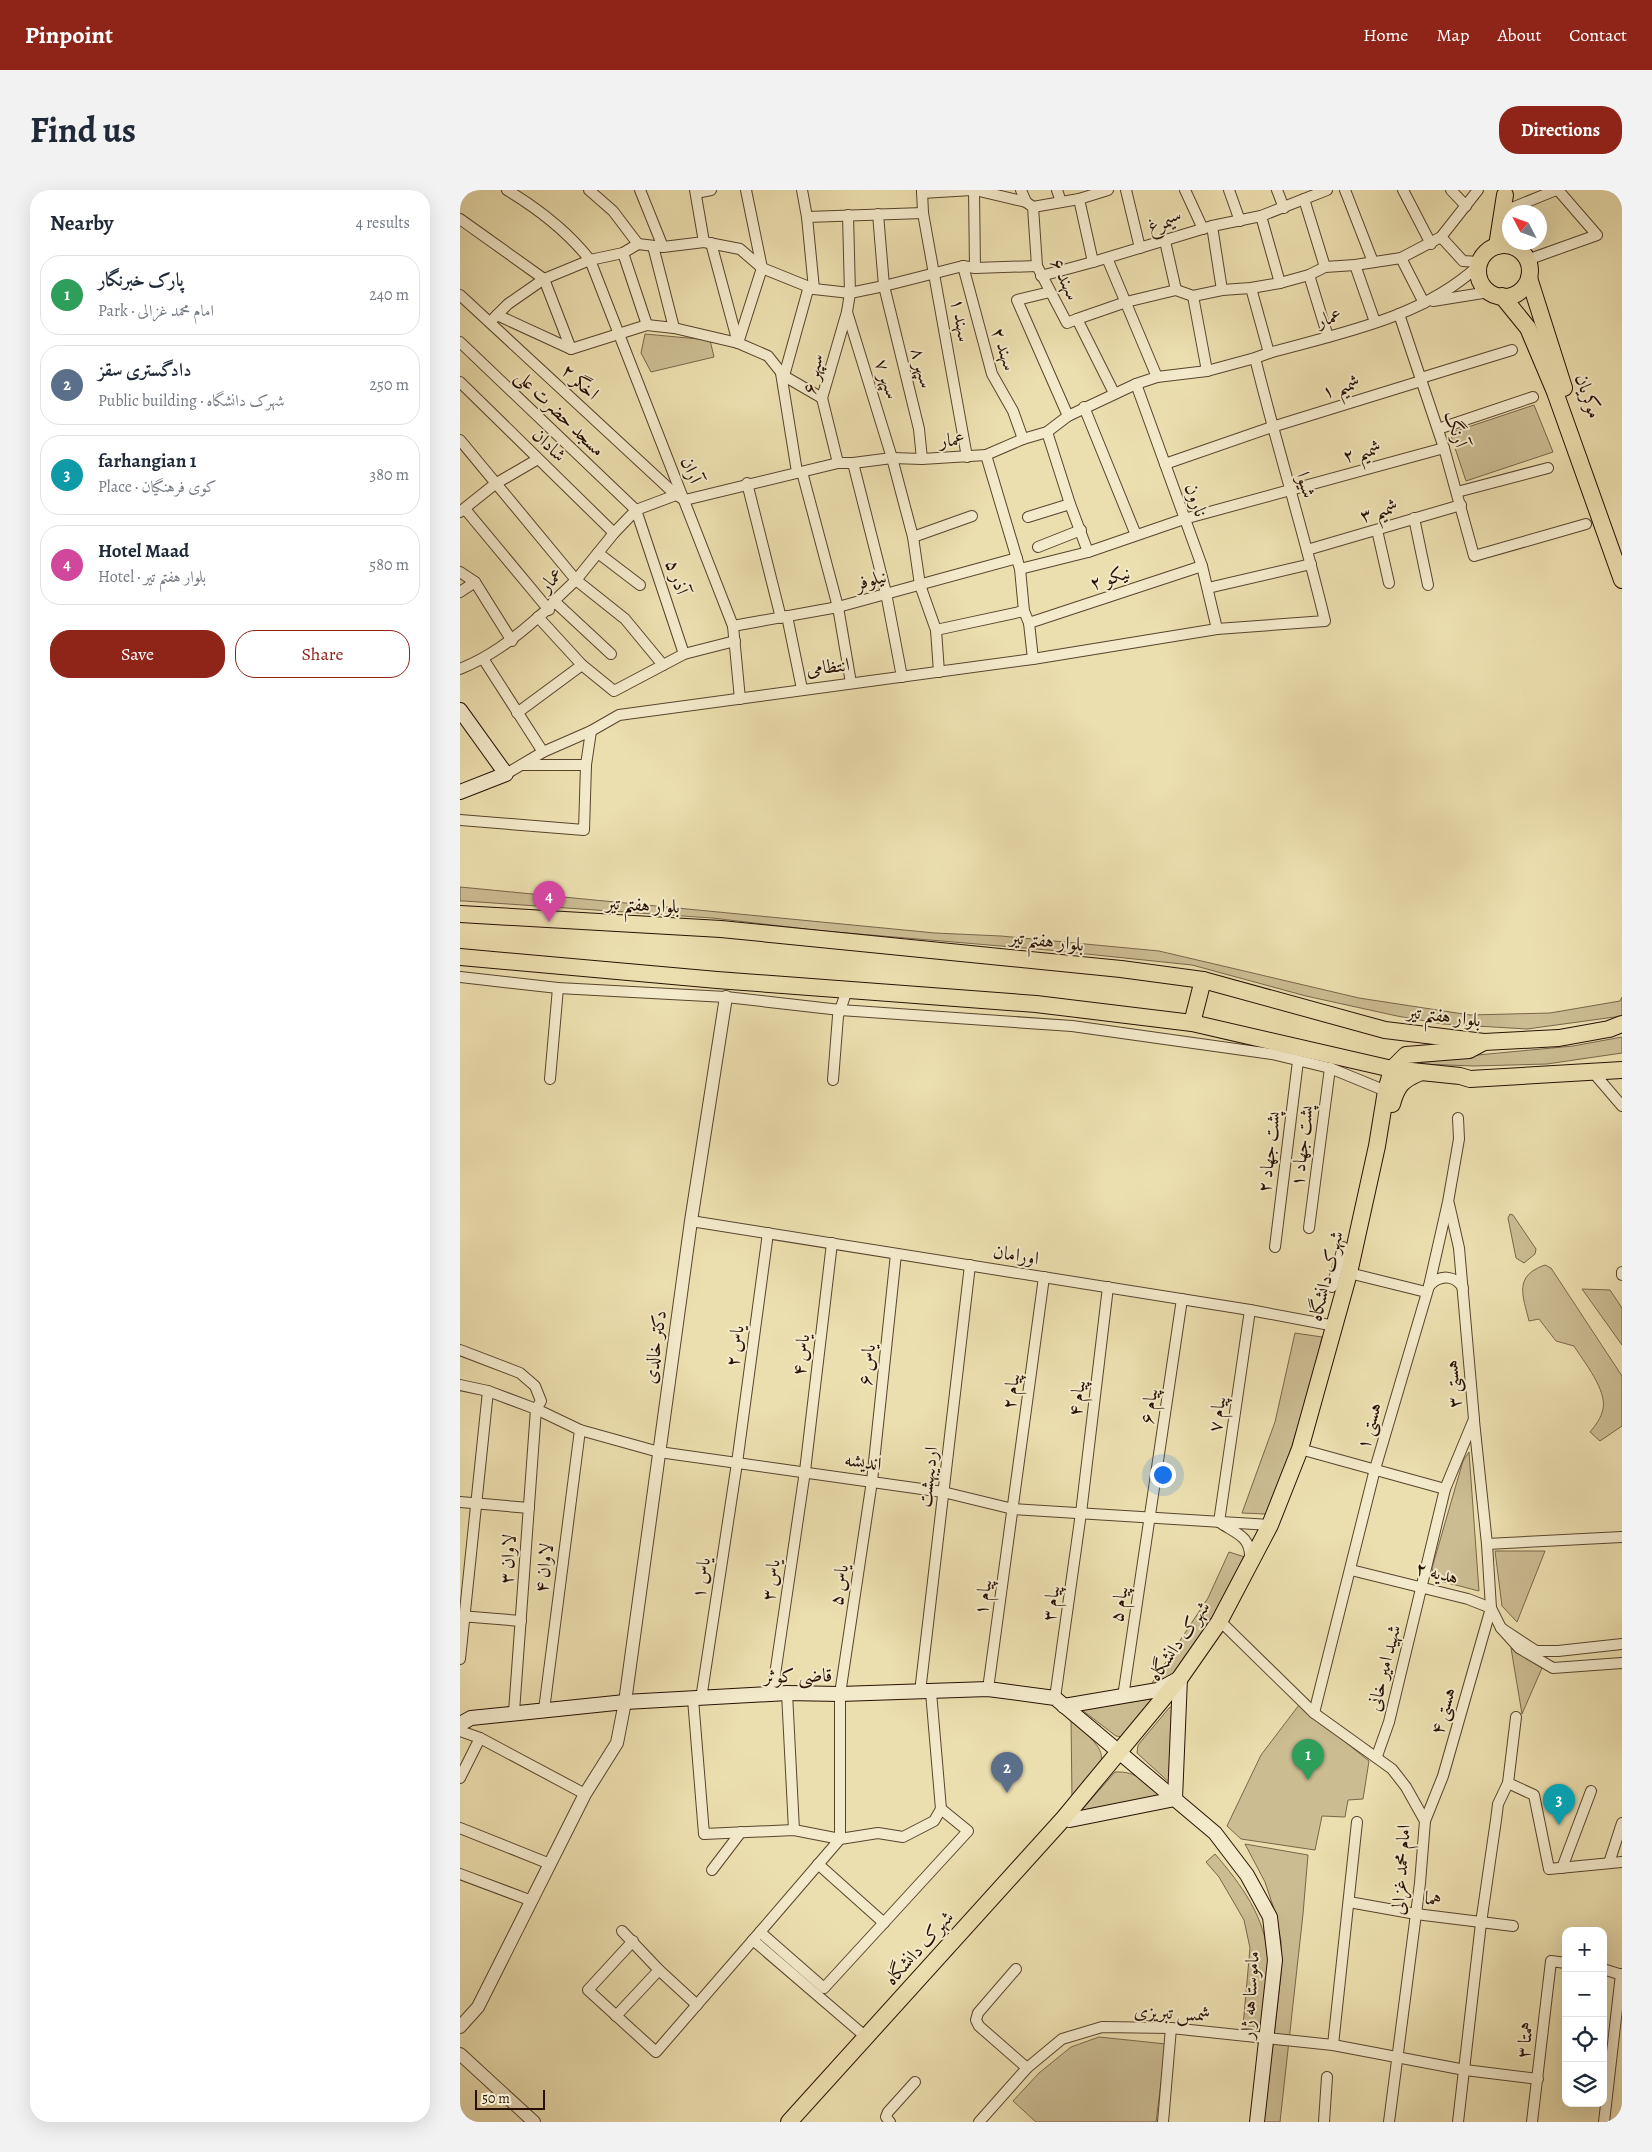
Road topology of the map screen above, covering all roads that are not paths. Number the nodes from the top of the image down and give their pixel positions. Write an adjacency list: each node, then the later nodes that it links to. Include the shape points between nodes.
1 (507, 190): 50 (street, via 578,245)
2 (589, 190): 41 (street, via 613,211)
3 (640, 190): 44 (street)
4 (711, 190): 21 (street)
5 (746, 190): 57 (street)
6 (802, 190): 34 (street)
7 (974, 190): 22 (street); 27 (street); 58 (street)
8 (1021, 190): 27 (street, سهند ۶)
9 (1057, 190): 25 (street)
10 (1108, 190): 23 (street)
11 (1126, 190): 45 (street)
12 (1185, 190): 37 (street)
13 (1229, 190): 36 (street)
14 (1277, 190): 29 (street)
15 (1345, 190): 52 (street)
16 (1403, 190): 42 (street)
17 (1451, 190): 28 (street)
18 (1478, 190): 28 (street)
19 (1557, 190): 26 (street); 46 (street, via 1597,235)
20 (1324, 191): 24 (street, سیمرغ)
21 (696, 192): 40 (street)
22 (922, 192): 31 (street, سهند ۱)
23 (1079, 199): 25 (street); 51 (street)
24 (1304, 199): 29 (street, سیمرغ); 56 (street)
25 (1060, 202): 27 (street)
26 (1508, 202): 43 (main road)
27 (1030, 205): 59 (street, سهند ۶)
28 (1466, 206): 38 (street)
29 (1284, 208): 33 (street, سیمرغ)
30 (878, 214): 31 (street); 32 (street); 65 (street, سپهر ۸)
31 (923, 214): 60 (street, سهند ۱)
32 (848, 215): 34 (street); 71 (street, سپهر ۶)
33 (1261, 216): 36 (street, سیمرغ); 64 (street)
34 (807, 217): 66 (street)
35 (460, 219): 62 (street)
36 (1240, 221): 37 (street, سیمرغ)
37 (1208, 228): 39 (street, سیمرغ); 69 (street)
38 (1441, 237): 42 (street); 53 (street, via 1463,261)
39 (1165, 241): 45 (street, سیمرغ); 68 (street)
40 (708, 242): 44 (street); 57 (street, via 740,249); 87 (street)
41 (638, 244): 44 (street); 47 (street)
42 (1431, 244): 49 (street)
43 (1497, 246): 46 (main road, via 1506,245); 53 (main road, via 1483,255)
44 (658, 247): 83 (street)
45 (1140, 248): 48 (street, سیمرغ)
46 (1523, 251): 63 (main road)
47 (622, 253): 50 (street); 82 (street)
48 (1107, 258): 51 (street, سیمرغ); 75 (street)
49 (1401, 258): 52 (street); 76 (street)
50 (590, 260): 62 (street); 84 (street, آران)
51 (1093, 262): 59 (street, سیمرغ)
52 (1373, 262): 54 (street)
53 (1479, 264): 72 (main road, via 1480,280); 76 (street, عمار, via 1459,284)
54 (1356, 265): 56 (street); 81 (street)
55 (962, 266): 58 (street, سیمرغ); 60 (street); 106 (street, سهند ۲, via 992,374 1013,411)
56 (1325, 267): 61 (street)
57 (762, 268): 66 (street); 87 (street)
58 (975, 268): 59 (street, سیمرغ)
59 (1039, 271): 70 (street, سهند ۶)
60 (934, 272): 65 (street); 110 (street, سهند ۱)
61 (1309, 275): 64 (street); 85 (street)
62 (544, 278): 79 (street); 88 (street)
63 (1529, 278): 72 (main road, via 1518,292); 141 (main road, موکریان, via 1546,338)
64 (1280, 283): 67 (street)
65 (884, 286): 71 (street); 112 (street, سپهر ۸, via 919,429)
66 (811, 287): 71 (street); 93 (street)
67 (1251, 288): 69 (street); 90 (street)
68 (1176, 290): 74 (street); 75 (street)
69 (1222, 290): 74 (street)
70 (1050, 292): 80 (street, سهند ۶, via 1067,324); 102 (street, via 1017,300)
71 (850, 293): 77 (street, سپهر ۶)
72 (1495, 294): 76 (street); 149 (main road, via 1528,328 1555,392)
73 (460, 295): 79 (street, اخگر ۲)
74 (1193, 296): 92 (street)
75 (1126, 302): 80 (street); 94 (street)
76 (1424, 302): 78 (street, عمار)
77 (847, 312): 100 (street, سپهر ۶); 111 (street, سپهر ۷)
78 (1399, 314): 81 (street, عمار); 95 (street, آرنگ)
79 (493, 318): 88 (street); 123 (street, اخگر ۲)
80 (1078, 319): 98 (street, سهند ۶)
81 (1375, 322): 85 (street, عمار)
82 (647, 325): 83 (street); 84 (street)
83 (674, 328): 87 (street)
84 (618, 335): 88 (street); 123 (street, آران)
85 (1328, 337): 90 (street, عمار)
86 (460, 342): 126 (street, مسجد حضرت علی)
87 (738, 343): 93 (street, via 768,356)
88 (571, 349)
89 (1512, 350): 95 (street, شمیم ۱)
90 (1269, 352): 91 (street, عمار)
91 (1255, 358): 92 (street, عمار); 103 (street, شیوا)
92 (1207, 370): 94 (street, عمار)
93 (783, 375): 100 (street); 118 (street)
94 (1156, 377): 97 (street, عمار)
95 (1421, 379): 103 (street, شمیم ۱); 104 (street, آرنگ)
96 (460, 382): 113 (street, شادان)
97 (1136, 384): 98 (street, عمار); 116 (street, نارون)
98 (1114, 393): 101 (street, عمار)
99 (1533, 397): 104 (street)
100 (822, 398): 114 (street, سپهر ۶)
101 (1084, 407): 102 (street, عمار); 136 (street)
102 (1068, 416): 105 (street, عمار)
103 (1272, 427): 116 (street, شمیم ۱); 121 (street, شیوا)
104 (1438, 429): 108 (street, آرنگ)
105 (1047, 432): 106 (street, عمار); 124 (street)
106 (1023, 439): 109 (street, عمار)
107 (460, 440): 120 (street)
108 (1444, 448): 121 (street, شمیم ۲); 122 (street, آرنگ)
109 (986, 455): 110 (street, عمار); 143 (street)
110 (967, 457): 112 (street, عمار)
111 (892, 458): 112 (street, عمار); 115 (street, عمار); 137 (street, سپهر ۷)
112 (922, 458)
113 (538, 459): 120 (street); 135 (street, شادان)
114 (838, 463): 115 (street, عمار); 118 (street, عمار)
115 (852, 463): 157 (street)
116 (1165, 464): 131 (street, نارون)
117 (1548, 468): 122 (street)
118 (800, 472): 119 (street, عمار); 159 (street)
119 (747, 483): 123 (street, عمار); 162 (street)
120 (495, 484): 127 (street); 148 (street)
121 (1289, 490): 131 (street, شمیم ۲); 139 (street, شیوا)
122 (1458, 492): 125 (street, آرنگ)
123 (680, 497): 126 (street, عمار); 165 (street, آران)
124 (1070, 504): 129 (street); 133 (street)
125 (1461, 505): 130 (street, شمیم ۳); 132 (street, آرنگ, via 1474,556)
126 (636, 510): 135 (street, عمار); 171 (street, آذر ۵)
127 (462, 511): 158 (street)
128 (972, 516): 137 (street)
129 (1028, 517)
130 (1414, 518): 134 (street, شمیم ۳); 154 (street)
131 (1184, 519): 136 (street); 145 (street, نارون)
132 (1586, 524)
133 (1081, 530): 138 (street); 140 (street)
134 (1377, 530): 139 (street, شمیم ۳); 151 (street)
135 (614, 532): 142 (street, عمار)
136 (1136, 535): 140 (street)
137 (913, 537): 153 (street, سپهر ۷)
138 (1038, 546)
139 (1307, 550): 144 (street, شیوا)
140 (1088, 552): 146 (street)
141 (1622, 552)
142 (598, 553): 148 (street, عمار); 152 (street)
143 (1017, 558): 146 (street); 153 (street, نیلوفر)
144 (1311, 564): 155 (street); 163 (street, شیوا)
145 (1202, 566): 155 (street, نارون); 164 (street, نیکو ۲)
146 (1020, 569): 160 (street)
147 (460, 572): 150 (street)
148 (576, 580): 158 (street, عمار); 175 (street, via 625,619)
149 (1622, 580)
150 (475, 582): 156 (street); 168 (street)
151 (1389, 583)
152 (640, 585)
153 (920, 585): 157 (street, نیلوفر); 167 (street, سپهر ۷)
154 (1428, 585)
155 (1208, 588): 166 (street, نارون)
156 (460, 592)
157 (886, 593): 159 (street, نیلوفر); 178 (street)
158 (551, 606): 161 (street, عمار); 170 (street)
159 (838, 607): 162 (street, نیلوفر); 179 (street)
160 (1024, 611): 164 (street); 167 (street)
161 (538, 617): 168 (street, عمار); 174 (street)
162 (784, 617): 165 (street, نیلوفر); 180 (street)
163 (1325, 621): 166 (street, انتظامی)
164 (1029, 623): 172 (street)
165 (733, 626): 169 (street, آران)
166 (1217, 629): 172 (street, انتظامی)
167 (936, 630): 177 (street, سپهر ۷)
168 (512, 641): 173 (street, عمار)
169 (735, 641): 171 (street); 181 (street, آران)
170 (611, 654)
171 (684, 654): 175 (street)
172 (1033, 659): 177 (street, انتظامی)
173 (484, 660): 176 (street, عمار); 183 (street)
174 (582, 665): 175 (street, via 614,691); 183 (street)
175 (660, 666)
176 (460, 669)
177 (940, 672): 178 (street, انتظامی)
178 (902, 677): 179 (street, انتظامی)
179 (851, 684): 180 (street, انتظامی)
180 (802, 689): 181 (street, انتظامی)
181 (740, 699): 184 (street, انتظامی, via 619,715)
182 (460, 710): 188 (main road)
183 (517, 713): 185 (street)
184 (590, 731): 185 (street, انتظامی); 186 (street)
185 (543, 752): 187 (street, انتظامی)
186 (586, 764): 187 (street); 190 (street, via 584,830)
187 (522, 766): 188 (street, انتظامی)
188 (506, 774): 189 (main road, انتظامی)
189 (461, 790)
190 (460, 820)
191 (460, 914): 194 (main road, بلوار هفتم تیر, via 721,929 1121,968)
192 (460, 957): 196 (main road)
193 (460, 978): 195 (street)
194 (1202, 980): 199 (main road); 201 (main road, بلوار هفتم تیر, via 1385,1030)
195 (558, 988): 197 (street); 208 (street)
196 (847, 990): 198 (street); 199 (main road, via 1036,1004)
197 (726, 997): 198 (street); 214 (street, دکتر خالدی)
198 (840, 1010): 202 (street, via 1072,1026 1272,1054); 209 (street)
199 (1192, 1023): 204 (main road)
200 (1622, 1024): 201 (main road, بلوار هفتم تیر, via 1560,1038)
201 (1484, 1042): 204 (main road, via 1469,1050 1406,1055)
202 (1298, 1061): 203 (street); 218 (street, پشت جهاد ۲)
203 (1330, 1068): 210 (street); 215 (street, پشت جهاد ۱)
204 (1392, 1069): 207 (main road); 210 (main road, شهرک دانشگاه)
205 (1622, 1070): 206 (main road)
206 (1592, 1071): 207 (main road, via 1470,1079); 211 (street)
207 (1419, 1073): 222 (main road, via 1404,1078 1397,1086)
208 (550, 1079)
209 (833, 1080)
210 (1385, 1096): 222 (main road, شهرک دانشگاه)
211 (1622, 1106)
212 (1458, 1118): 213 (street, هستی ۱, via 1459,1139)
213 (1448, 1202): 226 (street, هستی ۳, via 1459,1248); 227 (street, هستی ۱)
214 (691, 1221): 216 (street, اورامان); 238 (street, دکتر خالدی)
215 (1309, 1228)
216 (768, 1233): 217 (street, اورامان); 239 (street, یاس ۲)
217 (832, 1243): 220 (street, اورامان); 241 (street, یاس ۴)
218 (1275, 1247)
219 (1343, 1247): 225 (street)
220 (896, 1254): 221 (street, اورامان); 242 (street, یاس ۶)
221 (970, 1265): 223 (street, اورامان); 244 (street, اردیبهشت)
222 (1352, 1273): 227 (street); 230 (main road, شهرک دانشگاه); 237 (main road)
223 (1044, 1277): 224 (street, اورامان); 248 (street, پیام ۲)
224 (1108, 1287): 228 (street, اورامان); 249 (street, پیام ۴)
225 (1332, 1287)
226 (1463, 1288): 227 (street, via 1446,1277 1437,1279); 235 (street, هستی ۳)
227 (1428, 1289): 240 (street, هستی ۱)
228 (1182, 1299): 229 (street, اورامان); 250 (street, پیام ۶)
229 (1250, 1310): 230 (street, اورامان); 251 (street, پیام ۷)
230 (1335, 1326): 237 (main road, شهرک دانشگاه)
231 (460, 1350): 234 (street, لاوان ۳, via 520,1373 536,1386 541,1401)
232 (460, 1385): 233 (street, اندیشه)
233 (488, 1391): 234 (street, اندیشه); 246 (street)
234 (536, 1409): 236 (street, اندیشه); 247 (street, لاوان ۳)
235 (1474, 1419): 243 (street, هستی ۳); 254 (street)
236 (580, 1430): 238 (street, اندیشه); 276 (street, لاوان ۴)
237 (1304, 1450): 240 (street); 252 (main road, شهرک دانشگاه); 261 (main road, via 1280,1520)
238 (659, 1452): 239 (street, اندیشه); 274 (street, دکتر خالدی)
239 (737, 1463): 241 (street, اندیشه); 273 (street, یاس ۱)
240 (1375, 1469): 243 (street); 256 (street, هستی ۱)
241 (805, 1471): 242 (street, اندیشه); 271 (street, یاس ۳)
242 (872, 1481): 244 (street, اندیشه); 270 (street, یاس ۵)
243 (1445, 1488): 257 (street, هستی ۳)
244 (944, 1492): 248 (street, اندیشه); 268 (street, اردیبهشت)
245 (460, 1502): 246 (street)
246 (476, 1503): 247 (street); 259 (street)
247 (529, 1508): 260 (street, لاوان ۳)
248 (1013, 1509): 249 (street, اندیشه); 267 (street, پیام ۱)
249 (1081, 1513): 250 (street, اندیشه); 275 (street, پیام ۳)
250 (1151, 1517): 251 (street, اندیشه); 272 (street, پیام ۵)
251 (1219, 1522): 252 (street, اندیشه); 255 (street, via 1247,1540)
252 (1270, 1525): 255 (main road, شهرک دانشگاه)
253 (1622, 1537): 254 (street)
254 (1487, 1544): 258 (street)
255 (1250, 1564): 261 (main road, شهرک دانشگاه)
256 (1351, 1570): 257 (street, هدیه ۲); 278 (street, هستی ۱)
257 (1422, 1588): 258 (street, هدیه ۲); 284 (street, شهید امیر خانی, via 1389,1722)
258 (1491, 1608): 262 (street); 292 (street, هستی ۴, via 1443,1776)
259 (462, 1616): 260 (street); 264 (street)
260 (521, 1621): 277 (street, لاوان ۳)
261 (1223, 1624): 266 (main road, شهرک دانشگاه); 278 (street, امام محمد غزالی)
262 (1501, 1628): 263 (street, via 1536,1651); 265 (street, via 1519,1648 1553,1668)
263 (1622, 1644)
264 (460, 1659)
265 (1622, 1663)
266 (1180, 1682): 272 (main road); 283 (main road, شهرک دانشگاه); 289 (main road)
267 (988, 1689): 268 (main road, قاضی کوثر); 275 (main road, قاضی کوثر)
268 (926, 1692): 270 (main road, قاضی کوثر); 290 (street, اردیبهشت)
269 (787, 1693): 270 (main road, قاضی کوثر); 271 (main road, قاضی کوثر); 296 (street)
270 (840, 1694): 298 (street, یاس ۵)
271 (772, 1695): 273 (main road, قاضی کوثر)
272 (1123, 1697): 275 (main road)
273 (697, 1699): 274 (main road, قاضی کوثر); 297 (street, یاس ۱, via 704,1834)
274 (625, 1702): 276 (main road, قاضی کوثر); 288 (street, دکتر خالدی, via 617,1743)
275 (1060, 1702): 283 (main road)
276 (544, 1710): 277 (main road, قاضی کوثر)
277 (514, 1712): 280 (main road, قاضی کوثر, via 471,1718)
278 (1314, 1713): 284 (street, امام محمد غزالی)
279 (1516, 1717): 286 (street)
280 (460, 1724)
281 (460, 1731): 282 (street)
282 (480, 1738): 285 (street); 288 (street)
283 (1123, 1753): 289 (main road, ماموستا هه ژار); 291 (main road, شهرک دانشگاه)
284 (1377, 1756): 292 (street, امام محمد غزالی, via 1406,1787)
285 (460, 1778)
286 (1508, 1783): 303 (street, via 1534,1795 1549,1869); 310 (street, via 1498,1804)
287 (1591, 1791): 303 (street)
288 (585, 1794): 301 (street, دکتر خالدی)
289 (1176, 1799): 291 (main road); 326 (main road, ماموستا هه ژار, via 1215,1833 1246,1875 1270,1917 1275,1960)
290 (941, 1809): 298 (street, via 934,1820 903,1837 878,1833); 309 (street, via 968,1832)
291 (1067, 1819): 325 (main road, شهرک دانشگاه); 337 (main road, via 974,1930)
292 (1425, 1821): 308 (street, امام محمد غزالی)
293 (1357, 1822): 307 (street)
294 (1622, 1823): 300 (street)
295 (460, 1828): 301 (street)
296 (794, 1830): 297 (street); 298 (street)
297 (741, 1832): 304 (street)
298 (840, 1839): 302 (street)
299 (1622, 1862): 300 (street)
300 (1609, 1863): 303 (street)
301 (550, 1864): 306 (street, دکتر خالدی)
302 (818, 1864): 309 (street); 313 (street)
303 (1562, 1868)
304 (712, 1870)
305 (460, 1874): 306 (street)
306 (532, 1901): 323 (street, دکتر خالدی, via 478,2007)
307 (1349, 1902): 308 (street, هما); 327 (street)
308 (1416, 1914): 310 (street, هما); 329 (street, امام محمد غزالی)
309 (884, 1923): 313 (street, via 824,1988)
310 (1481, 1923): 311 (street, هما); 331 (street)
311 (1513, 1926)
312 (622, 1931): 315 (street)
313 (760, 1932): 314 (street)
314 (753, 1940): 321 (street); 325 (street)
315 (632, 1942): 318 (street); 322 (street, via 588,1990)
316 (1562, 1962): 333 (street, همتا ۳, via 1551,1961)
317 (1016, 1969): 330 (street, via 978,2013 976,2020)
318 (659, 1970): 321 (street); 322 (street)
319 (1607, 1971): 320 (street)
320 (1621, 1974): 346 (street)
321 (697, 2004): 322 (street, via 656,2052)
322 (616, 2016)
323 (460, 2027)
324 (1171, 2028): 326 (street, شمس تبریزی); 330 (street, شمس تبریزی, via 1102,2027 1062,2039); 340 (street)
325 (866, 2037): 336 (main road, شهرک دانشگاه)
326 (1266, 2037): 327 (street, شمس تبریزی); 341 (main road, ماموستا هه ژار)
327 (1333, 2045): 329 (street, شمس تبریزی)
328 (460, 2054): 335 (street)
329 (1398, 2059): 331 (street, شمس تبریزی); 343 (street, امام محمد غزالی)
330 (1027, 2068): 339 (street, شمس تبریزی)
331 (1465, 2070): 333 (street, شمس تبریزی); 344 (street)
332 (1326, 2077): 342 (street)
333 (1538, 2080): 345 (street, همتا ۳)
334 (915, 2082): 338 (street, via 888,2112 886,2117)
335 (534, 2122)
336 (789, 2122)
337 (800, 2122)
338 (890, 2122)
339 (979, 2122)
340 (1163, 2122)
341 (1257, 2122)
342 (1324, 2122)
343 (1389, 2122)
344 (1458, 2122)
345 (1532, 2122)
346 (1604, 2122)

